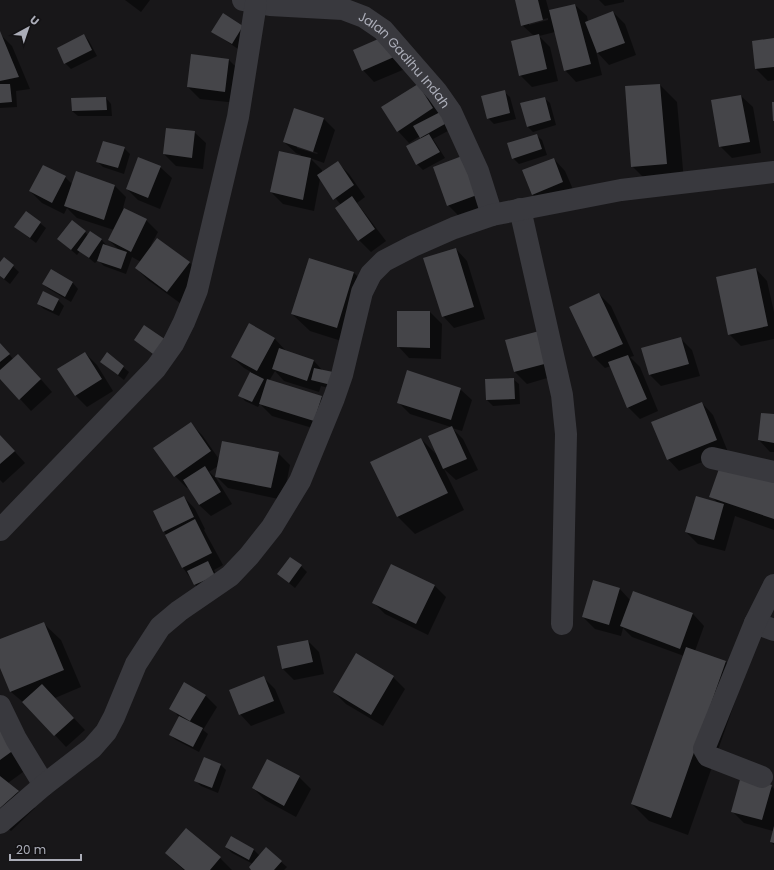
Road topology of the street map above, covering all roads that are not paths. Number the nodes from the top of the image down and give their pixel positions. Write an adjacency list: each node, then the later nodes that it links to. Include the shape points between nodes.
1 (264, 3): 4 (street, Jalan Gadihu Indah, via 343,9 364,17 383,30 451,112 478,171); 7 (street, via 197,290 173,344 156,368)
2 (774, 172): 3 (street, via 621,190)
3 (520, 209): 4 (street); 9 (street, via 562,395 566,434)
4 (492, 215): 13 (street, via 413,246 384,261 371,274 362,292 334,398 300,480 272,527 230,576 160,627 136,664 106,732 92,748)
5 (712, 458): 6 (street)
6 (774, 472)
7 (0, 530)
8 (774, 585): 10 (street)
9 (562, 624)
10 (764, 627): 12 (street, via 704,749 708,756)
11 (0, 706): 13 (street, via 16,739)
12 (762, 777)
13 (44, 785): 14 (street)
14 (0, 823)

